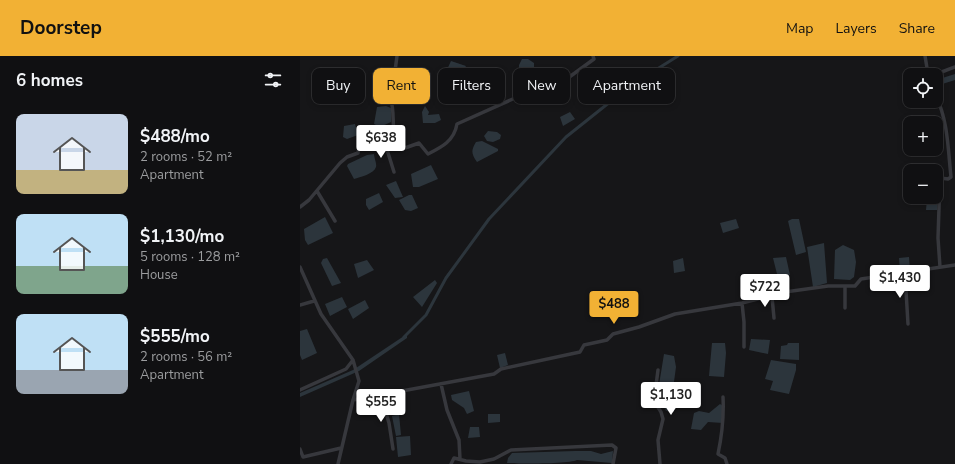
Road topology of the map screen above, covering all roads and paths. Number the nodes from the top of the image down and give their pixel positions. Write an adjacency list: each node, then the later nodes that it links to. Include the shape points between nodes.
1 (397, 56): 9 (street, via 391,101)
2 (598, 56): 4 (street)
3 (924, 56): 6 (street)
4 (593, 57): 9 (street, via 568,78 568,84 557,90 531,98 515,98 456,124 456,132 446,144 428,154 419,143 405,148)
5 (955, 67): 7 (street)
6 (927, 68)
7 (943, 72)
8 (942, 108): 17 (street, via 950,177 940,178)
9 (396, 138): 10 (street)
10 (384, 140): 11 (street); 12 (street, via 377,136 360,137 358,153 340,163)
11 (394, 172)
12 (317, 191): 13 (street); 14 (street)
13 (300, 207)
14 (335, 221)
15 (955, 265): 17 (street)
16 (300, 267): 21 (street)
17 (940, 268): 18 (street)
18 (905, 274): 19 (street, via 861,279 858,285); 26 (street)
19 (844, 287): 20 (street, via 828,286 785,292); 24 (street)
20 (772, 297): 23 (street); 25 (street)
21 (314, 301): 22 (street); 28 (street)
22 (300, 304)
23 (742, 304): 27 (street); 30 (street, via 675,314 613,334 607,340 584,345 580,352 501,368 494,374)
24 (844, 308)
25 (774, 318)
26 (908, 324)
27 (744, 347)
28 (353, 360): 31 (street, via 346,369); 34 (street, via 358,382)
29 (658, 370): 42 (street, via 654,401 663,419 658,440)
30 (441, 384): 32 (street); 38 (street, via 447,410 459,440)
31 (300, 390)
32 (381, 396): 34 (street); 37 (street)
33 (723, 397): 43 (street, via 724,421 718,454)
34 (353, 400): 35 (street)
35 (341, 448): 36 (street, via 303,457); 39 (street)
36 (300, 449)
37 (393, 449)
38 (460, 459): 40 (street, via 452,458); 41 (street, via 480,462 494,459 511,450 612,445 616,448)
39 (338, 464)
40 (451, 464)
41 (613, 464)
42 (660, 464)
43 (727, 464)

